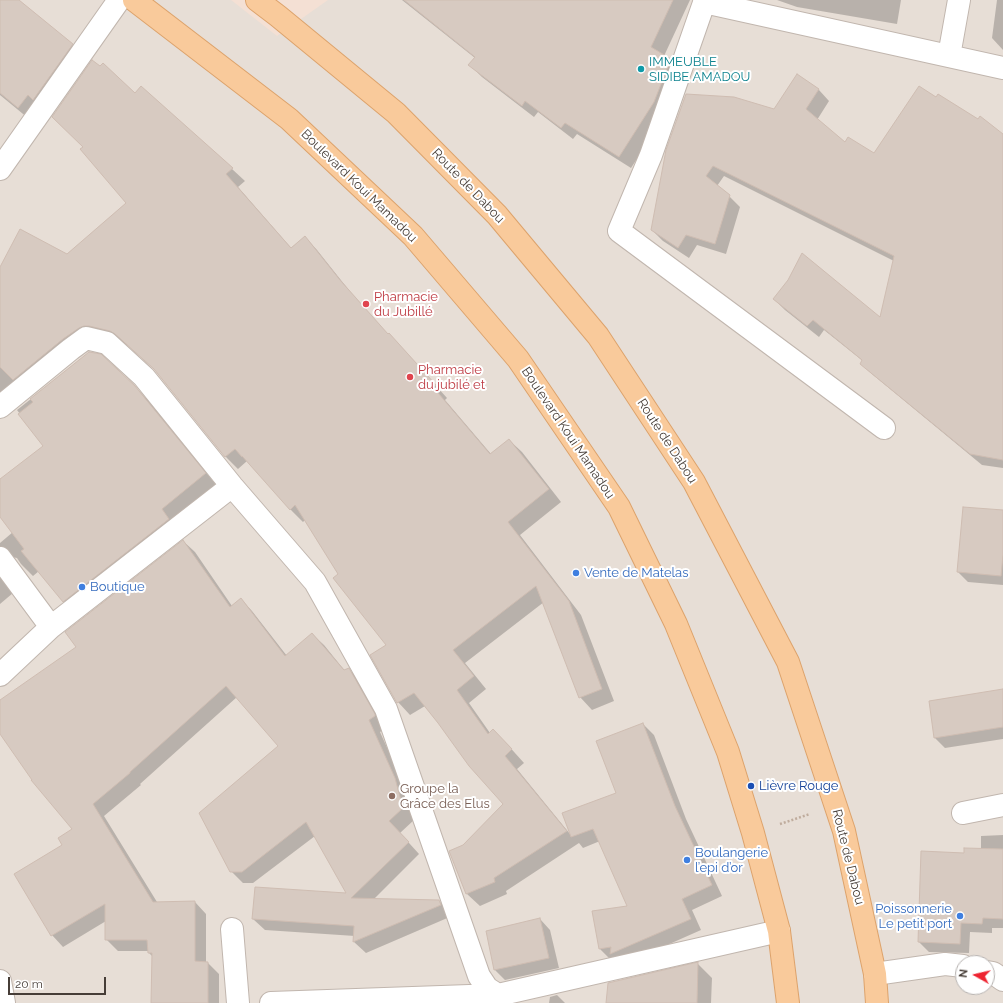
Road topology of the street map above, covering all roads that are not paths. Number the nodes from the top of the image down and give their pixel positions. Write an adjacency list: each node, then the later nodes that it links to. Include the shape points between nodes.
1 (119, 0): 8 (street)
2 (134, 0): 18 (main road, Boulevard Koui Mamadou, via 289,119 413,236 518,359 619,507 676,624 728,752)
3 (258, 0): 20 (main road, Route de Dabou, via 396,113 497,215 598,336 694,482 788,662 844,831)
4 (959, 0): 6 (street)
5 (704, 1): 6 (street); 10 (street, via 651,155 619,231)
6 (949, 56): 7 (street)
7 (1003, 68)
8 (0, 169)
9 (0, 407): 11 (street, via 86,338 107,343 144,377)
10 (884, 428)
11 (232, 486): 13 (street); 22 (street, via 315,582 386,709 479,976 486,988)
12 (0, 558): 13 (street)
13 (51, 627): 14 (street)
14 (0, 675)
15 (1003, 805): 16 (street)
16 (963, 813)
17 (232, 929): 24 (street)
18 (779, 931): 22 (street); 26 (main road, Boulevard Koui Mamadou)
19 (955, 965): 20 (street, via 945,964)
20 (875, 974): 27 (main road, Route de Dabou)
21 (0, 981): 23 (street)
22 (498, 995): 25 (street)
23 (4, 1003)
24 (238, 1003)
25 (271, 1003)
26 (788, 1003)
27 (877, 1003)

